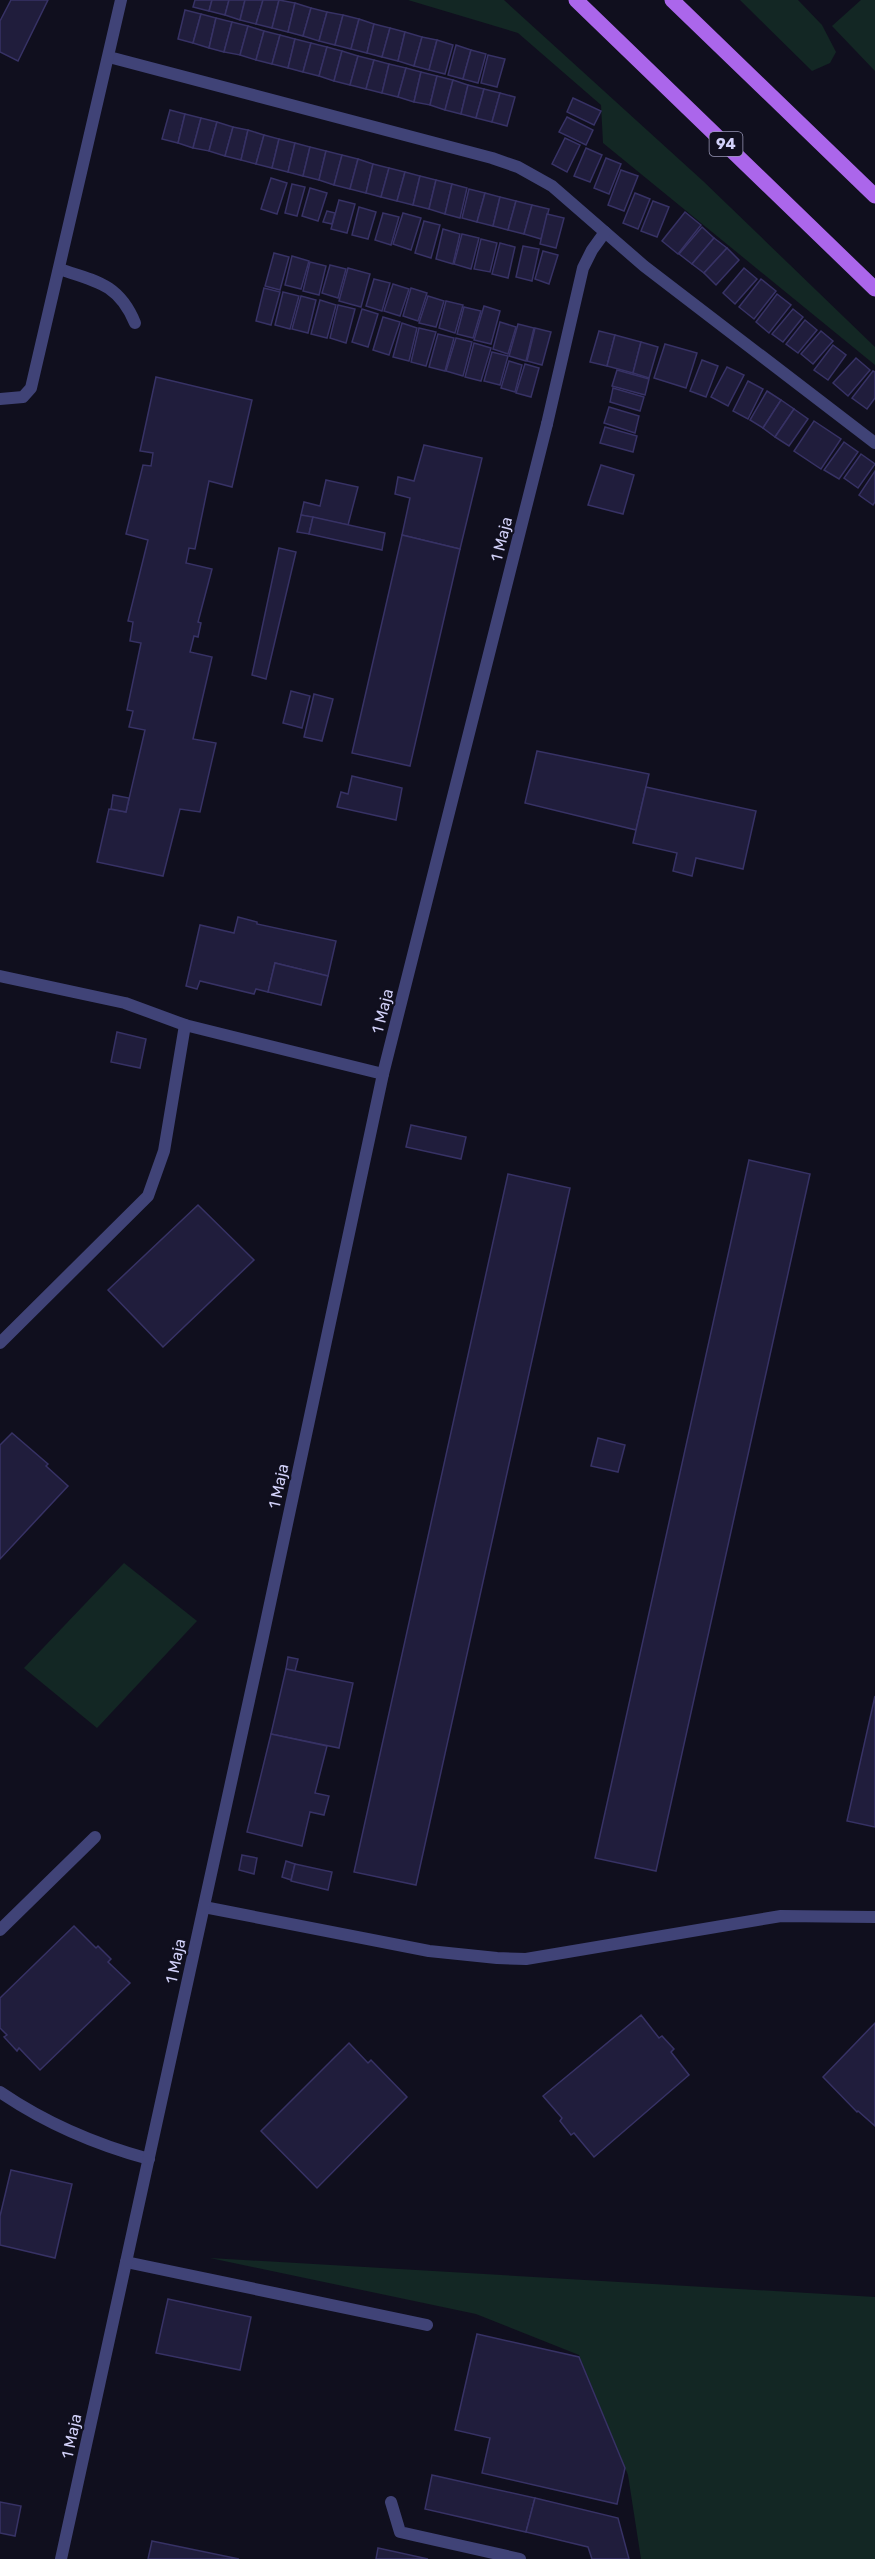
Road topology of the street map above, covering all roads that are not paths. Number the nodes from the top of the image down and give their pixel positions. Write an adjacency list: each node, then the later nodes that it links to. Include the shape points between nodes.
1 (121, 0): 4 (street)
2 (576, 0): 8 (main road, 94)
3 (672, 0): 5 (main road)
4 (109, 57): 6 (street, via 518,167 552,186); 7 (street)
5 (875, 196)
6 (605, 232): 11 (street); 14 (street, 1 Maja, via 584,268)
7 (59, 269): 9 (street, via 100,283 118,294 128,305); 10 (street, via 31,388 23,397)
8 (875, 289)
9 (135, 323)
10 (0, 399)
11 (875, 443)
12 (0, 976): 13 (street, via 125,1003)
13 (185, 1024): 14 (street); 15 (street, via 164,1150 148,1196)
14 (383, 1074): 17 (street, 1 Maja)
15 (0, 1343)
16 (95, 1837): 19 (street)
17 (204, 1907): 18 (street, via 429,1950 526,1959 781,1916); 21 (street, 1 Maja)
18 (875, 1917)
19 (0, 1930)
20 (0, 2092): 21 (street, via 108,2148)
21 (149, 2159): 22 (street, 1 Maja)
22 (126, 2262): 23 (street); 25 (street, 1 Maja)
23 (427, 2325)
24 (392, 2502): 26 (street, via 400,2532)
25 (61, 2559)
26 (520, 2559)

